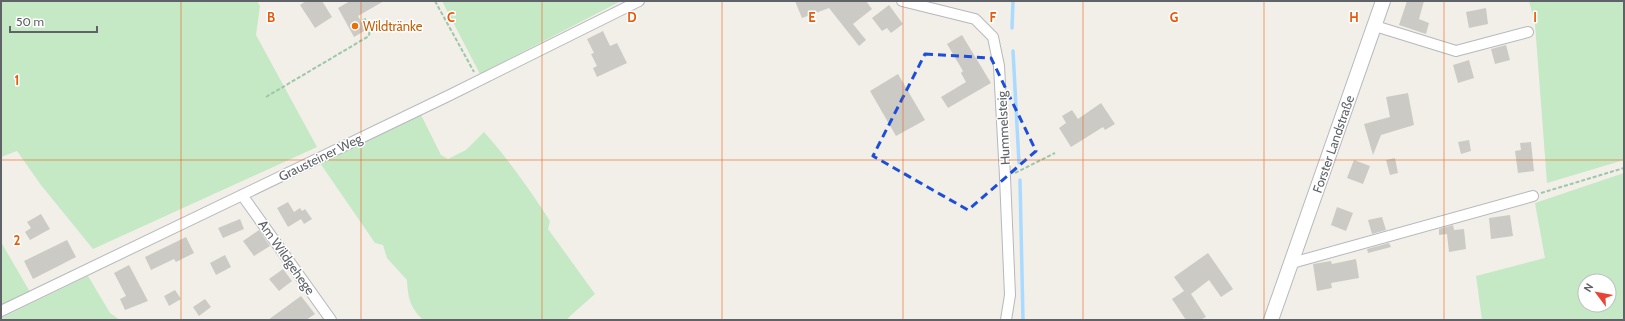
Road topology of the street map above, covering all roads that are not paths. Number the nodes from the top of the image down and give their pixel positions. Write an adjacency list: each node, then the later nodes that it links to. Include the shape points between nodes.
1 (639, 1): 6 (street, Grausteiner Weg)
2 (902, 1): 11 (street, Hummelsteig, via 975,19 993,36 999,66 1006,178 1010,295)
3 (1383, 1): 4 (main road, Forster Landstraße)
4 (1375, 26): 5 (street, via 1456,50); 8 (main road, Forster Landstraße)
5 (1528, 32)
6 (242, 195): 9 (street, Grausteiner Weg); 10 (street, Am Wildgehege)
7 (1533, 196): 8 (street)
8 (1292, 263): 12 (main road, Forster Landstraße)
9 (1, 311)
10 (331, 320)
11 (1006, 320)
12 (1271, 320)

